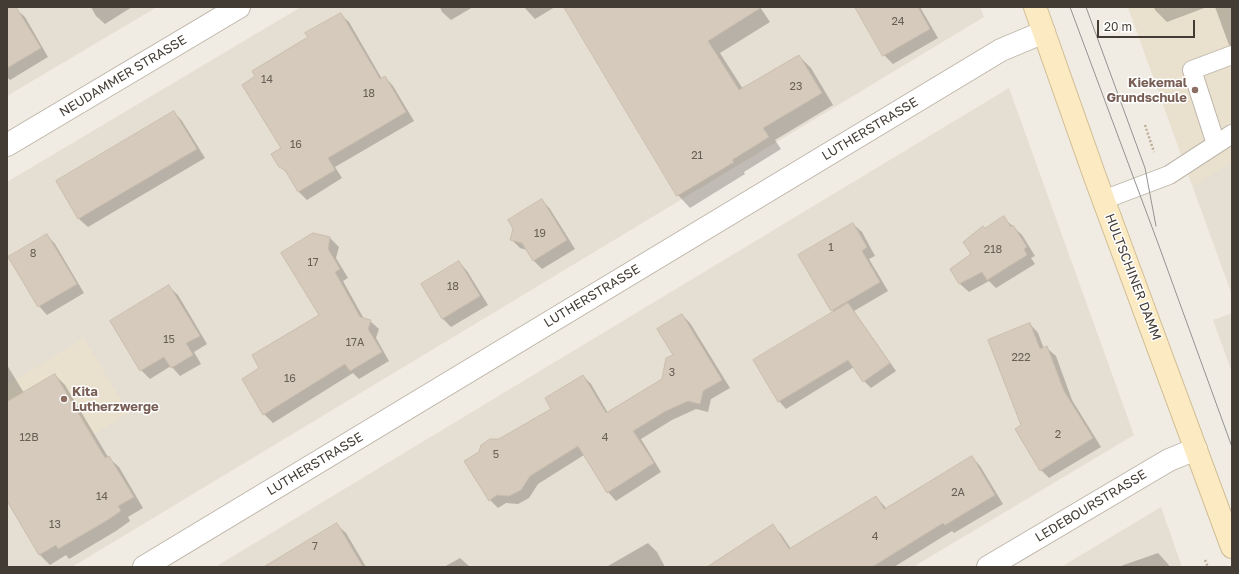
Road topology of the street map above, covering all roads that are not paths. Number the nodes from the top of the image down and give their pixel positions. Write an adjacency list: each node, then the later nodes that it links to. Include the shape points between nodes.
1 (239, 7): 7 (street, NEUDAMMER STRASSE)
2 (1035, 7): 3 (main road, HULTSCHINER DAMM)
3 (1044, 32): 8 (main road, HULTSCHINER DAMM); 11 (street, LUTHERSTRASSE, via 1001,50)
4 (1232, 55): 6 (lane, via 1192,70)
5 (1232, 134): 6 (lane)
6 (1216, 144): 8 (lane, via 1169,175)
7 (7, 145)
8 (1104, 200): 9 (main road, HULTSCHINER DAMM)
9 (1196, 449): 10 (main road, HULTSCHINER DAMM); 12 (street, LEDEBOURSTRASSE, via 1158,466)
10 (1232, 547)
11 (144, 567)
12 (988, 567)

